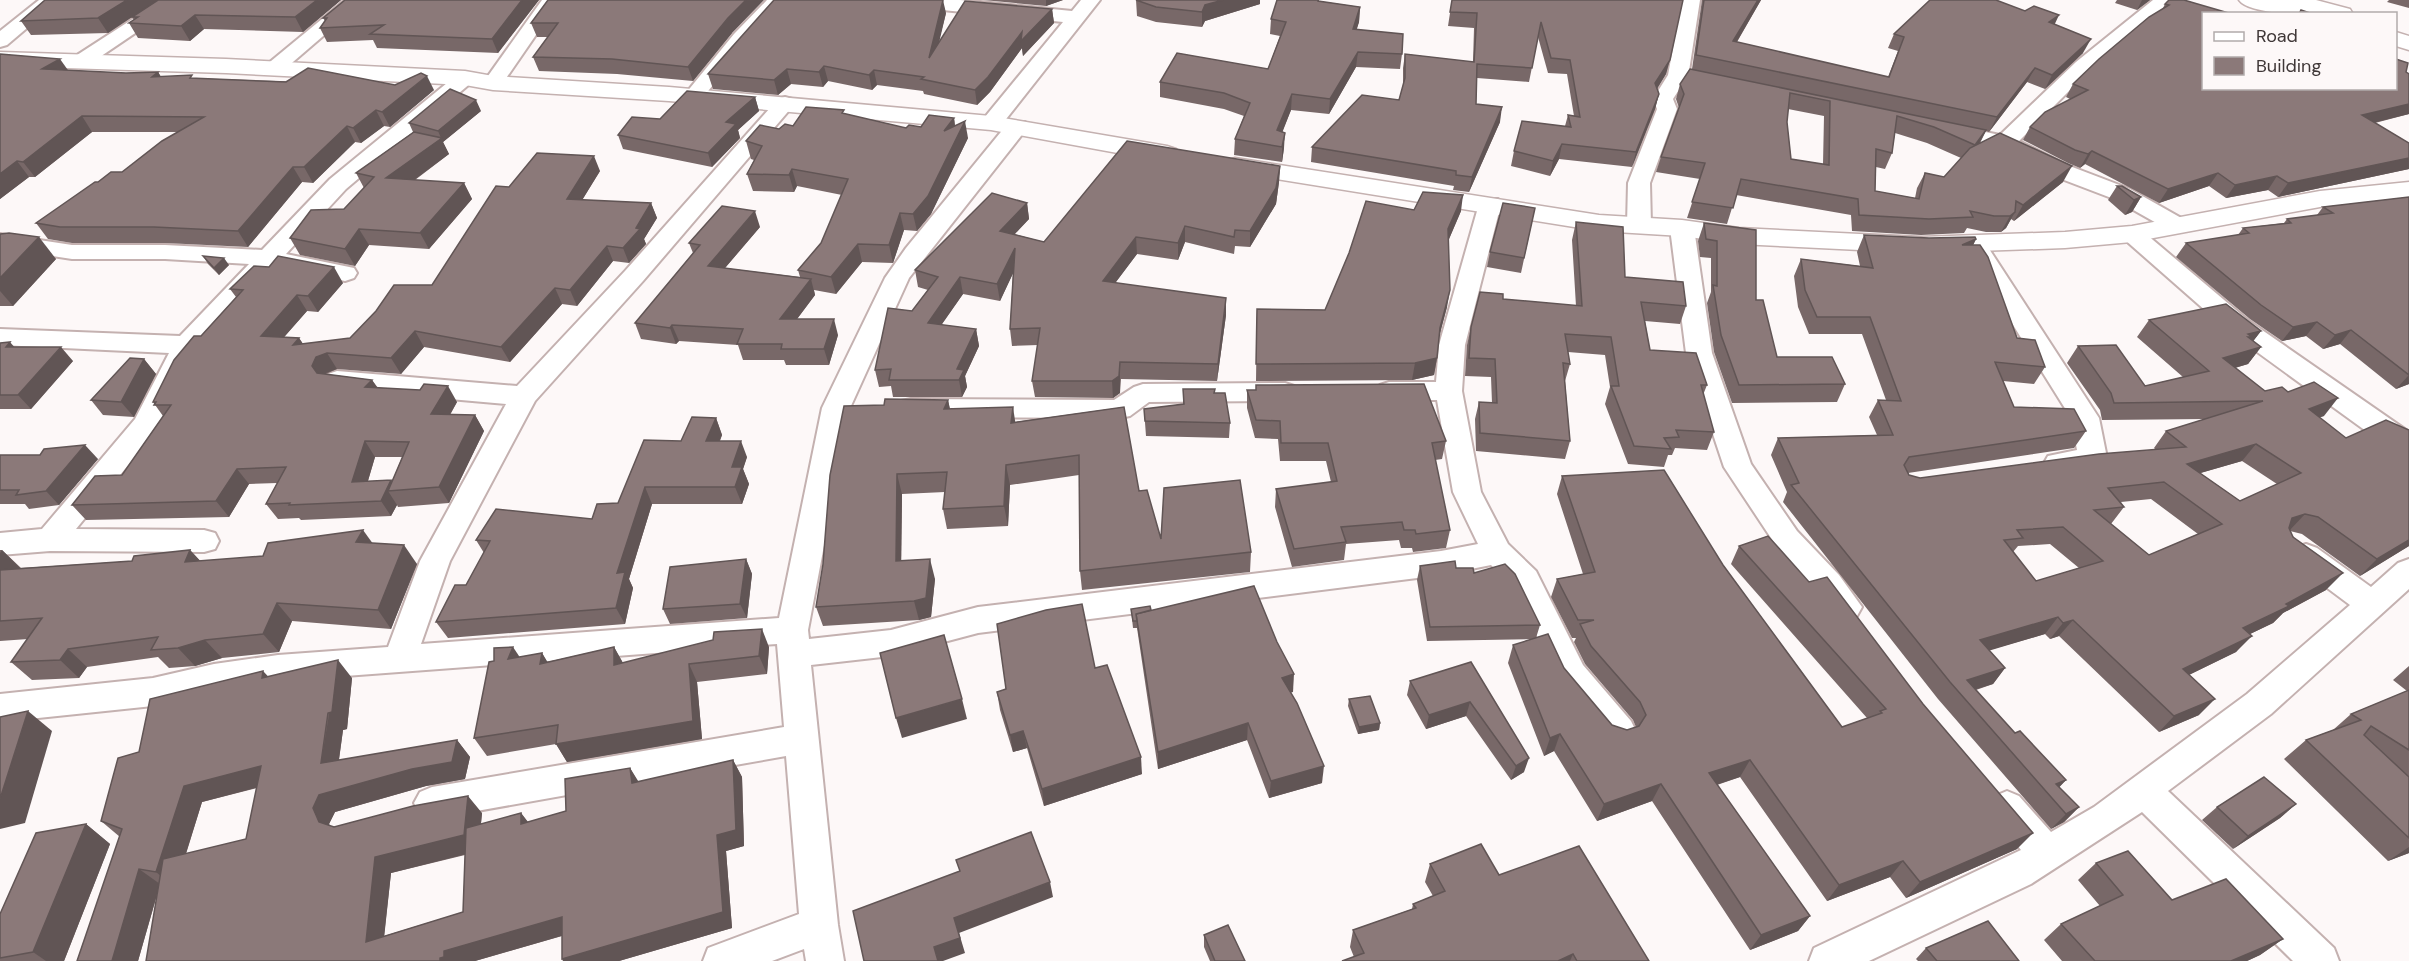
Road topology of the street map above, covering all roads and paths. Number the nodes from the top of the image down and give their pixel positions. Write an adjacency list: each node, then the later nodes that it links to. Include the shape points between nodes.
1 (51, 0): 15 (street)
2 (175, 0): 17 (street)
3 (356, 0): 18 (street)
4 (551, 0): 21 (street)
5 (778, 0): 23 (street)
6 (902, 0): 14 (street)
7 (1091, 0): 14 (street)
8 (1691, 0): 19 (street)
9 (2165, 0): 27 (street, via 2083,66)
10 (2250, 0): 12 (main road)
11 (2291, 0): 13 (main road)
12 (2293, 12)
13 (2335, 12)
14 (1075, 17): 25 (street)
15 (0, 41)
16 (0, 59): 17 (main road)
17 (81, 61): 18 (main road)
18 (272, 70): 20 (main road)
19 (1678, 75): 22 (street); 31 (street, via 1663,99 1667,109 1639,183)
20 (465, 78): 21 (main road); 36 (street, via 338,184)
21 (493, 83): 23 (main road)
22 (1746, 89)
23 (693, 97): 24 (main road)
24 (784, 104): 25 (main road); 44 (street)
25 (1004, 125): 29 (main road); 45 (street, via 897,278)
26 (1929, 126): 27 (street)
27 (2005, 144): 30 (street, via 2122,194)
28 (2406, 190): 30 (main road, via 2320,199)
29 (1490, 204): 31 (main road, via 1599,223); 41 (street, via 1452,345)
30 (2175, 224): 33 (main road)
31 (1640, 225): 32 (main road)
32 (1683, 228): 35 (main road, via 1739,236); 55 (street, via 1699,353 1738,467 1787,539)
33 (2132, 234): 35 (main road); 46 (street, via 2240,327)
34 (0, 241): 36 (street, via 72,252)
35 (1974, 243): 47 (street, via 2085,418 2093,458)
36 (270, 258): 37 (street); 39 (street)
37 (345, 273)
38 (0, 338): 39 (street)
39 (186, 345): 48 (street, via 146,424)
40 (337, 380): 44 (street)
41 (1449, 391): 43 (street); 52 (street, via 1467,492)
42 (1308, 392): 45 (street, via 1143,393 1120,410)
43 (1367, 392)
44 (524, 396): 57 (street, via 435,561)
45 (860, 408): 56 (street)
46 (2409, 444)
47 (2036, 466)
48 (50, 540): 49 (street); 50 (street)
49 (204, 542)
50 (0, 544)
51 (2290, 544): 54 (street)
52 (1497, 552): 56 (street, via 1441,563 978,620 891,643); 59 (street, via 1525,579 1571,674)
53 (2409, 571): 54 (street)
54 (2372, 604): 62 (street, via 2259,704)
55 (1862, 628)
56 (794, 642): 57 (street); 60 (street)
57 (399, 660): 58 (street, via 278,668 153,692)
58 (0, 708)
59 (1619, 731)
60 (803, 738): 63 (street); 65 (street)
61 (1985, 782): 64 (street)
62 (2142, 789): 64 (street, via 2106,818); 68 (street)
63 (405, 810)
64 (2046, 853): 67 (street, via 2018,872)
65 (822, 943): 66 (street)
66 (722, 961)
67 (1828, 961)
68 (2320, 961)

